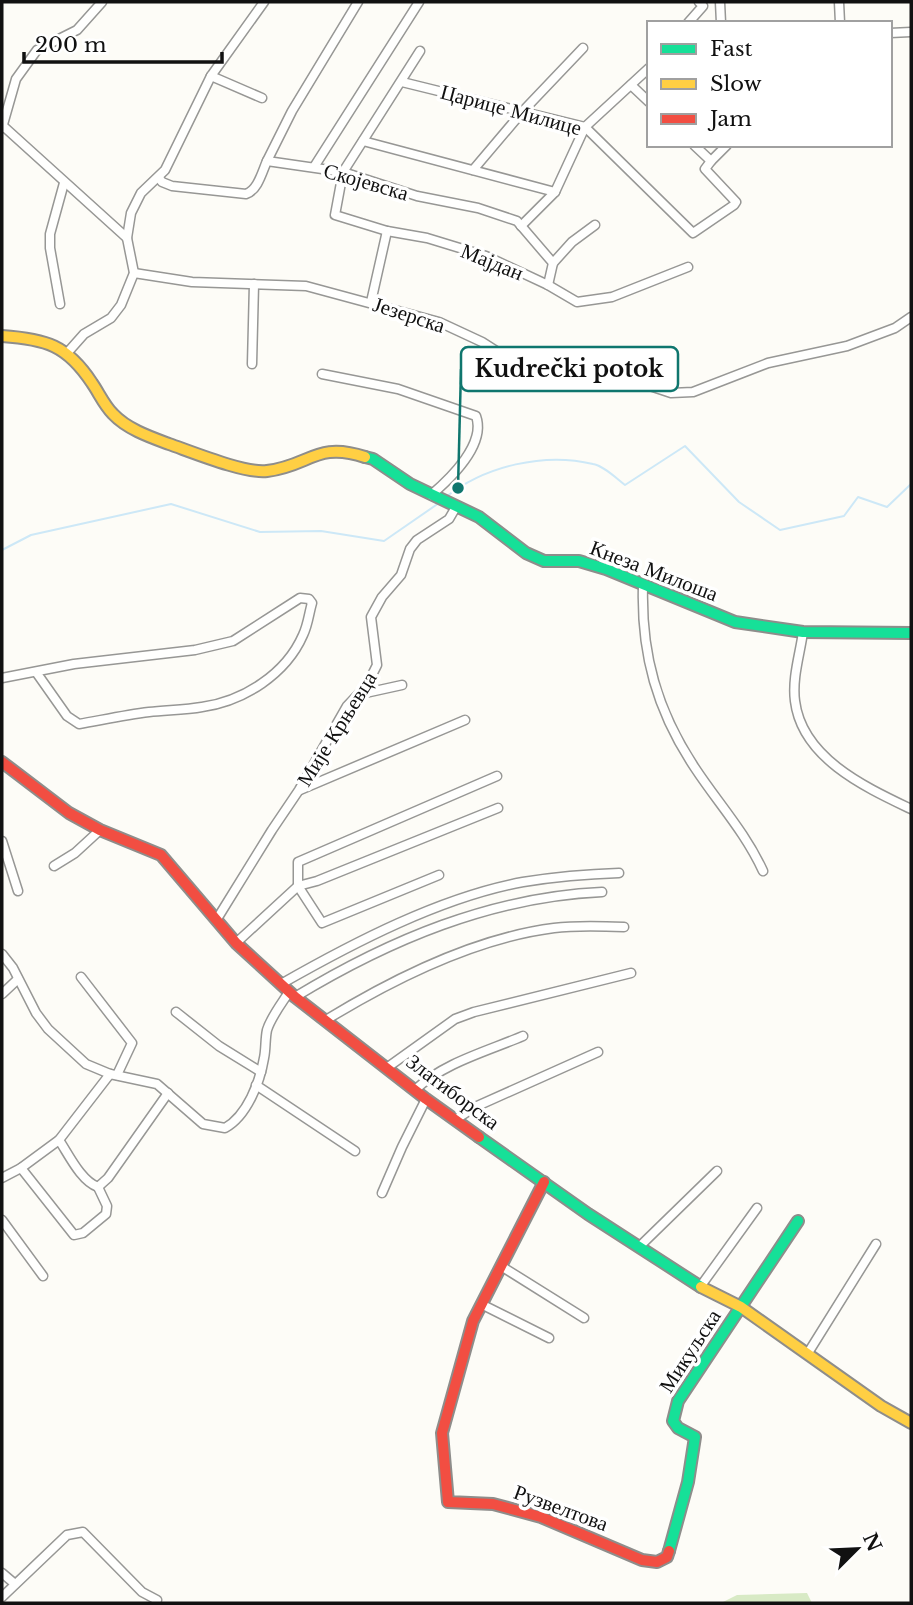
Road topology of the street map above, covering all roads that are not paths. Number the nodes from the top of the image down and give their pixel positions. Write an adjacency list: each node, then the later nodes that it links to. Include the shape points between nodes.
1 (102, 2): 22 (street, via 77,30 37,50 16,79)
2 (264, 2): 16 (street)
3 (358, 2): 27 (street)
4 (419, 2): 29 (street)
5 (699, 2): 8 (street, via 703,6)
6 (720, 2): 9 (street)
7 (839, 2): 10 (street)
8 (690, 21)
9 (722, 21)
10 (840, 21)
11 (911, 32): 12 (street)
12 (892, 33)
13 (583, 48): 21 (street)
14 (421, 51): 17 (street)
15 (647, 70): 18 (street)
16 (211, 76): 19 (street); 32 (street)
17 (401, 82): 21 (street, Царице Милице); 24 (street)
18 (631, 85): 20 (street); 23 (street)
19 (262, 98)
20 (647, 100)
21 (523, 111): 23 (street, Царице Милице); 30 (street)
22 (2, 126): 33 (street)
23 (585, 127): 28 (street, Царице Милице, via 693,233 736,202 705,169); 34 (street)
24 (363, 141): 30 (street); 31 (street)
25 (696, 147): 28 (street)
26 (724, 147): 28 (street)
27 (267, 161): 29 (street, Скојевска); 32 (street, via 256,187 246,194 172,186)
28 (711, 162)
29 (314, 167): 31 (street, Скојевска)
30 (473, 170): 34 (street)
31 (343, 172): 36 (street, Скојевска, via 417,196 478,208); 37 (street, Мајдан, via 335,215)
32 (159, 178): 38 (street, via 141,193 131,213)
33 (64, 183): 38 (street); 45 (street, via 50,234)
34 (555, 192): 36 (street)
35 (595, 225): 39 (street)
36 (521, 226): 39 (street, Скојевска)
37 (387, 231): 43 (street, Мајдан, via 485,256); 44 (street)
38 (127, 238): 41 (street)
39 (553, 263): 43 (street)
40 (687, 267): 43 (street, Мајдан, via 591,302 577,302)
41 (134, 274): 42 (street, Језерска); 48 (street, via 111,318 84,334)
42 (254, 284): 44 (street, Језерска, via 306,286); 49 (street)
43 (548, 285)
44 (370, 302): 46 (street, Језерска, via 439,322 540,373 629,379 671,393 693,393 768,363 847,346)
45 (60, 304)
46 (911, 317)
47 (2, 337): 48 (street, Кнеза Милоша, via 36,338)
48 (68, 352): 51 (street, Кнеза Милоша, via 111,413 149,436 252,471 265,472 323,452 351,452)
49 (252, 364)
50 (321, 374): 51 (street, Мије Крњевца, via 398,389 476,415 478,428 469,452)
51 (443, 500): 52 (street, Кнеза Милоша, via 479,517 533,557 579,561); 58 (street, Мије Крњевца, via 449,519 417,540 401,575 371,617 377,665)
52 (643, 586): 53 (street, Кнеза Милоша, via 735,622); 68 (street, via 642,622 652,679 670,725 694,767 742,831)
53 (803, 632): 54 (street, Кнеза Милоша); 64 (street, via 794,700 807,736 834,765)
54 (911, 634)
55 (36, 672): 55 (street, via 233,641 300,598 312,603 304,634 291,656 255,688 203,707 79,724); 56 (street)
56 (2, 678)
57 (402, 685): 58 (street)
58 (360, 694): 62 (street, Мије Крњевца, via 347,706)
59 (465, 720): 62 (street)
60 (2, 762): 65 (street, Златиборска, via 69,813)
61 (497, 776): 71 (street, via 298,862)
62 (299, 790): 74 (street, Мије Крњевца)
63 (498, 808): 71 (street)
64 (911, 809)
65 (100, 830): 67 (street); 74 (street, Златиборска, via 161,855)
66 (2, 841): 72 (street)
67 (54, 866)
68 (763, 871)
69 (619, 873): 81 (street, via 521,883 478,894 366,939)
70 (439, 875): 71 (street, via 322,923)
71 (298, 886): 76 (street)
72 (18, 891)
73 (601, 892): 81 (street, via 513,902 462,918)
74 (217, 919): 76 (street, Златиборска)
75 (624, 927): 84 (street, via 573,926 509,937 370,992)
76 (236, 943): 81 (street, Златиборска)
77 (2, 954): 80 (street)
78 (631, 973): 87 (street, via 454,1019)
79 (82, 977): 89 (street, via 132,1043)
80 (18, 979): 82 (street); 89 (street, via 48,1029 86,1064)
81 (288, 991): 84 (street, Златиборска); 88 (street, via 267,1030)
82 (2, 994)
83 (176, 1012): 88 (street)
84 (326, 1020): 87 (street, Златиборска)
85 (523, 1036): 91 (street, via 438,1073)
86 (598, 1052): 94 (street)
87 (388, 1067): 91 (street, Златиборска)
88 (261, 1072): 90 (street)
89 (113, 1075): 92 (street, via 157,1084); 95 (street)
90 (256, 1085): 92 (street, via 236,1122 225,1128 203,1124); 96 (street)
91 (415, 1090): 93 (street, Златиборска)
92 (168, 1093): 101 (street)
93 (426, 1099): 94 (street, Златиборска); 102 (street)
94 (455, 1120): 100 (street, Златиборска)
95 (59, 1140): 97 (street); 101 (street, via 81,1172)
96 (355, 1151)
97 (21, 1168): 99 (street); 101 (street, via 71,1235 83,1233 106,1214)
98 (717, 1171): 107 (street)
99 (2, 1178)
100 (544, 1182): 107 (street, Златиборска); 108 (street)
101 (98, 1187)
102 (382, 1193)
103 (758, 1208): 110 (street)
104 (2, 1220): 109 (street)
105 (798, 1221): 112 (street)
106 (876, 1244): 115 (street)
107 (639, 1246): 110 (street, Златиборска)
108 (501, 1266): 111 (street); 113 (street)
109 (43, 1276)
110 (700, 1287): 112 (street, Златиборска)
111 (481, 1304): 114 (street); 117 (street, Рузвелтова, via 442,1433 448,1502 493,1504 541,1517 642,1560)
112 (741, 1307): 115 (street, Златиборска); 117 (street, Микуљска, via 673,1413 678,1428 695,1437 667,1557)
113 (584, 1318)
114 (549, 1338)
115 (808, 1353): 116 (street, Златиборска)
116 (911, 1423)
117 (657, 1562)
118 (2, 1573): 119 (street)
119 (15, 1584): 120 (street); 121 (street, via 67,1535 82,1532 142,1592)
120 (2, 1597)
121 (157, 1600)

